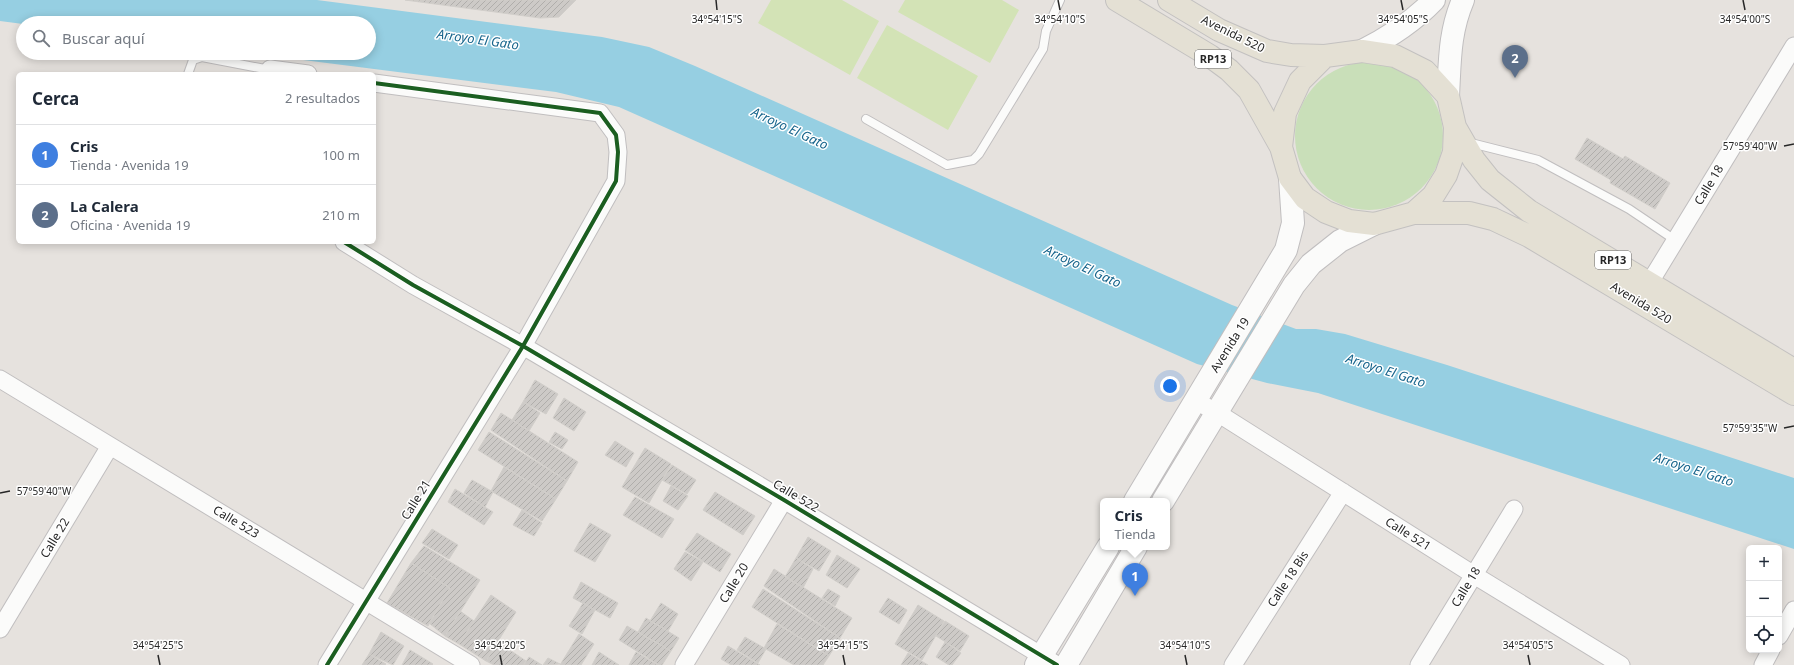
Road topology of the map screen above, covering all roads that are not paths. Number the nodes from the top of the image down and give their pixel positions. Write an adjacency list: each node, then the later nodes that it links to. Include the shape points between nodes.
1 (1060, 0): 15 (lane, via 1046,30 1043,49 973,160 947,164)
2 (1117, 0): 17 (main road, RP13, via 1229,70 1249,90)
3 (1169, 0): 8 (main road, Avenida 520 / RP13, via 1219,30 1267,51)
4 (1434, 0): 7 (main road, via 1418,17 1390,37)
5 (1463, 0): 14 (main road, via 1455,19 1451,42)
6 (1794, 46): 21 (street, Calle 18)
7 (1362, 50): 8 (main road, RP13); 14 (main road, RP13, via 1395,56 1413,65 1425,72)
8 (1325, 56): 17 (main road, RP13, via 1297,87 1285,113)
9 (192, 60): 11 (lane)
10 (216, 60): 12 (lane)
11 (189, 72)
12 (270, 72)
13 (376, 83): 24 (street, Calle 21, via 600,113 616,135 616,181)
14 (1448, 96): 16 (main road, RP13)
15 (866, 119)
16 (1459, 134): 19 (main road, RP13, via 1446,175 1433,196); 21 (lane, via 1538,160 1629,209); 23 (main road, Avenida 520 / RP13, via 1474,160 1490,180 1529,211)
17 (1281, 147): 18 (main road, RP13)
18 (1290, 178): 20 (main road, RP13, via 1305,198 1326,212 1349,221); 28 (main road, Avenida 19, via 1293,223 1286,250)
19 (1414, 213): 20 (main road, RP13); 27 (main road, Avenida 520 / RP13, via 1469,213 1493,219 1529,236)
20 (1374, 224): 29 (main road, Avenida 19, via 1340,241 1311,264 1294,285)
21 (1675, 240): 23 (street, Calle 18)
22 (347, 244): 24 (street, Calle 522, via 413,285)
23 (1650, 282): 25 (main road, Avenida 520 / RP13)
24 (523, 346): 34 (street, Calle 522); 39 (street, Calle 21)
25 (1794, 370)
26 (0, 379): 30 (street, Calle 523)
27 (1794, 394)
28 (1196, 401): 29 (street, Calle 521); 32 (main road, Avenida 19)
29 (1216, 412): 31 (street, Calle 521); 33 (main road, Avenida 19)
30 (110, 446): 39 (street, Calle 523); 41 (street, Calle 22)
31 (1343, 492): 38 (street, Calle 521); 50 (street, Calle 18 Bis)
32 (1138, 498)
33 (1165, 498)
34 (784, 500): 45 (street, Calle 522); 48 (street, Calle 20)
35 (1514, 509): 38 (street, Calle 18)
36 (1106, 550): 45 (main road)
37 (1134, 550): 49 (main road)
38 (1474, 575): 44 (street, Calle 521); 51 (street, Calle 18)
39 (366, 601): 46 (street, Calle 21); 47 (street, Calle 523)
40 (1794, 610): 42 (street)
41 (0, 629)
42 (1782, 631)
43 (1769, 653): 53 (street)
44 (1596, 658): 52 (street, Calle 521)
45 (1045, 662)
46 (327, 665)
47 (471, 665)
48 (684, 665)
49 (1066, 665)
50 (1233, 665)
51 (1419, 665)
52 (1621, 665)
53 (1763, 665)

